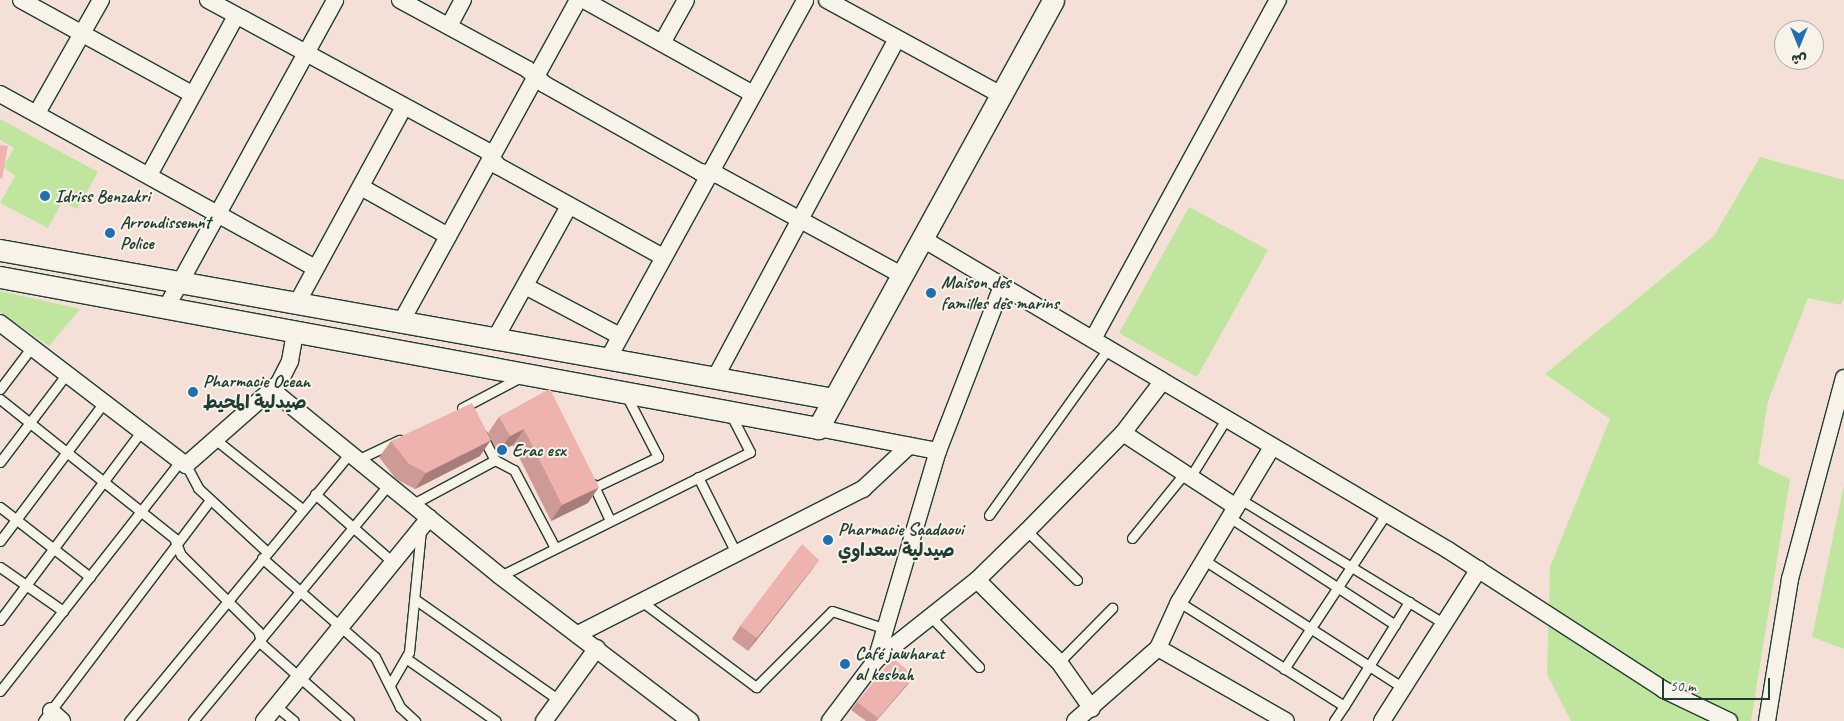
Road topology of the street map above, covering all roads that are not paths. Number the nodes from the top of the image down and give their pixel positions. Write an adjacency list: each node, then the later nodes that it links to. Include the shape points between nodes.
1 (21, 0): 16 (street)
2 (100, 0): 16 (street)
3 (208, 0): 14 (street)
4 (335, 0): 19 (street)
5 (400, 0): 15 (street)
6 (463, 0): 15 (street)
7 (578, 0): 20 (street)
8 (584, 0): 18 (street)
9 (686, 0): 18 (street)
10 (805, 0): 23 (street)
11 (827, 0): 17 (street)
12 (1278, 0): 51 (street)
13 (1047, 2): 24 (street)
14 (236, 16): 19 (street); 22 (street)
15 (448, 26): 20 (street)
16 (82, 33): 22 (street); 26 (street)
17 (897, 39): 24 (street); 33 (street)
18 (662, 43): 23 (street)
19 (306, 54): 25 (street); 32 (street)
20 (536, 76): 27 (street); 28 (street)
21 (0, 94): 26 (street)
22 (192, 94): 29 (street)
23 (753, 94): 28 (street)
24 (1000, 95): 35 (street)
25 (404, 108): 27 (street); 30 (street)
26 (37, 113): 29 (street)
27 (492, 158): 31 (street, via 498,166); 34 (street)
28 (709, 173): 33 (street); 37 (street)
29 (149, 176): 32 (street)
30 (361, 187): 34 (street); 38 (street)
31 (569, 206): 37 (street); 42 (street)
32 (218, 214): 38 (street); 41 (street)
33 (799, 218): 39 (street); 57 (street)
34 (448, 236): 46 (street)
35 (924, 239): 39 (street); 43 (street)
36 (0, 250): 41 (street)
37 (663, 257): 49 (street)
38 (315, 268): 44 (street)
39 (903, 276): 64 (street)
40 (0, 278): 45 (street)
41 (180, 283): 44 (street); 45 (street)
42 (525, 286): 49 (street); 50 (street)
43 (1002, 286): 51 (street); 79 (street)
44 (297, 303): 46 (street)
45 (166, 308): 48 (street)
46 (401, 322): 50 (street)
47 (0, 323): 52 (street)
48 (295, 332): 55 (street); 61 (street, via 285,373)
49 (620, 336): 54 (street)
50 (495, 339): 54 (street)
51 (1093, 340): 53 (street)
52 (31, 348): 56 (street); 60 (lane)
53 (1108, 349): 59 (street); 97 (lane)
54 (608, 359): 57 (street)
55 (526, 374): 62 (street); 68 (lane)
56 (65, 376): 65 (street); 70 (lane)
57 (715, 378): 64 (street)
58 (1844, 378): 171 (street, via 1790,579)
59 (1162, 382): 69 (street); 73 (street)
60 (0, 389)
61 (272, 390): 75 (street); 80 (street)
62 (625, 392): 66 (street); 89 (lane, via 658,457)
63 (0, 399): 70 (lane)
64 (834, 399): 71 (street)
65 (102, 405): 72 (street); 78 (lane)
66 (729, 411): 71 (street); 85 (lane, via 750,452)
67 (450, 414): 68 (lane)
68 (471, 414): 81 (lane)
69 (1225, 421): 77 (street); 86 (lane)
70 (30, 422): 78 (lane); 82 (lane)
71 (818, 428): 76 (street)
72 (140, 433): 83 (street); 87 (lane)
73 (1123, 433): 86 (street); 103 (street)
74 (408, 435): 80 (lane)
75 (216, 440): 83 (street); 96 (lane)
76 (909, 446): 79 (street); 109 (street, via 863,489)
77 (1270, 449): 94 (street); 98 (street)
78 (65, 452): 87 (lane); 99 (lane)
79 (938, 452): 136 (street)
80 (353, 457): 88 (street); 90 (lane)
81 (495, 460): 92 (lane); 107 (lane, via 514,470)
82 (0, 462)
83 (182, 464): 91 (lane); 95 (lane)
84 (587, 470): 89 (lane)
85 (698, 477): 100 (lane); 109 (lane)
86 (1186, 477): 94 (street); 104 (lane)
87 (103, 481): 95 (lane); 108 (lane)
88 (388, 485): 92 (street); 102 (lane)
89 (595, 487): 100 (lane)
90 (315, 494): 96 (lane); 102 (lane)
91 (210, 500): 106 (lane); 110 (lane)
92 (413, 504): 101 (street)
93 (0, 507): 99 (lane)
94 (1235, 508): 111 (street); 114 (lane); 121 (lane)
95 (139, 510): 106 (lane); 117 (lane)
96 (302, 510): 110 (lane)
97 (989, 515)
98 (1386, 515): 114 (lane); 115 (street)
99 (15, 518): 105 (lane); 108 (lane)
100 (610, 520): 107 (lane)
101 (425, 524): 112 (street); 116 (street); 123 (lane)
102 (353, 527): 112 (lane); 122 (lane)
103 (1027, 531): 118 (street); 119 (lane)
104 (1132, 538)
105 (0, 541)
106 (177, 543): 125 (lane, via 181,555); 155 (lane)
107 (554, 546): 116 (lane)
108 (55, 548): 117 (lane); 120 (lane)
109 (736, 553): 124 (street)
110 (265, 555): 122 (lane); 125 (lane)
111 (1204, 560): 126 (street); 135 (lane)
112 (395, 564): 134 (street)
113 (0, 567): 120 (lane)
114 (1351, 567): 121 (lane); 127 (lane)
115 (1479, 569): 132 (street); 170 (street, via 1664,690)
116 (500, 576): 137 (street)
117 (90, 577): 129 (lane)
118 (977, 580): 130 (street); 143 (street)
119 (1077, 580)
120 (27, 585): 129 (lane); 131 (lane)
121 (1338, 587): 133 (lane); 135 (lane)
122 (300, 590): 134 (lane); 138 (lane)
123 (416, 600): 141 (lane); 151 (lane)
124 (639, 600): 136 (lane, via 756,687 832,611); 137 (street)
125 (226, 601): 138 (lane); 156 (lane)
126 (1178, 602): 140 (street); 146 (lane)
127 (1409, 602): 132 (lane); 133 (lane)
128 (1112, 608): 143 (lane)
129 (63, 611): 150 (lane)
130 (932, 618): 142 (street); 145 (lane)
131 (0, 620)
132 (1443, 623): 149 (street)
133 (1395, 624): 144 (lane)
134 (341, 628): 147 (street); 148 (lane, via 375,657)
135 (1312, 628): 144 (lane); 146 (lane)
136 (886, 629): 142 (street)
137 (578, 634): 139 (street)
138 (260, 637): 147 (lane, via 262,644); 157 (lane)
139 (597, 648): 151 (street); 164 (street)
140 (1158, 648): 154 (street); 167 (street)
141 (407, 659): 148 (lane); 162 (lane)
142 (876, 660): 165 (street)
143 (1059, 662): 154 (street)
144 (1369, 666): 149 (lane); 153 (lane)
145 (979, 668)
146 (1284, 669): 153 (lane)
147 (300, 677): 152 (street); 160 (lane)
148 (390, 685): 161 (lane, via 400,707)
149 (1403, 688): 169 (street)
150 (0, 691)
151 (558, 700): 163 (street)
152 (276, 706): 158 (street); 159 (lane)
153 (1344, 706): 168 (lane)
154 (1092, 708): 166 (street)
155 (52, 718)
156 (129, 721)
157 (193, 721)
158 (264, 721)
159 (294, 721)
160 (349, 721)
161 (415, 721)
162 (496, 721)
163 (544, 721)
164 (690, 721)
165 (830, 721)
166 (1075, 721)
167 (1286, 721)
168 (1334, 721)
169 (1382, 721)
170 (1730, 721)
171 (1767, 721)

